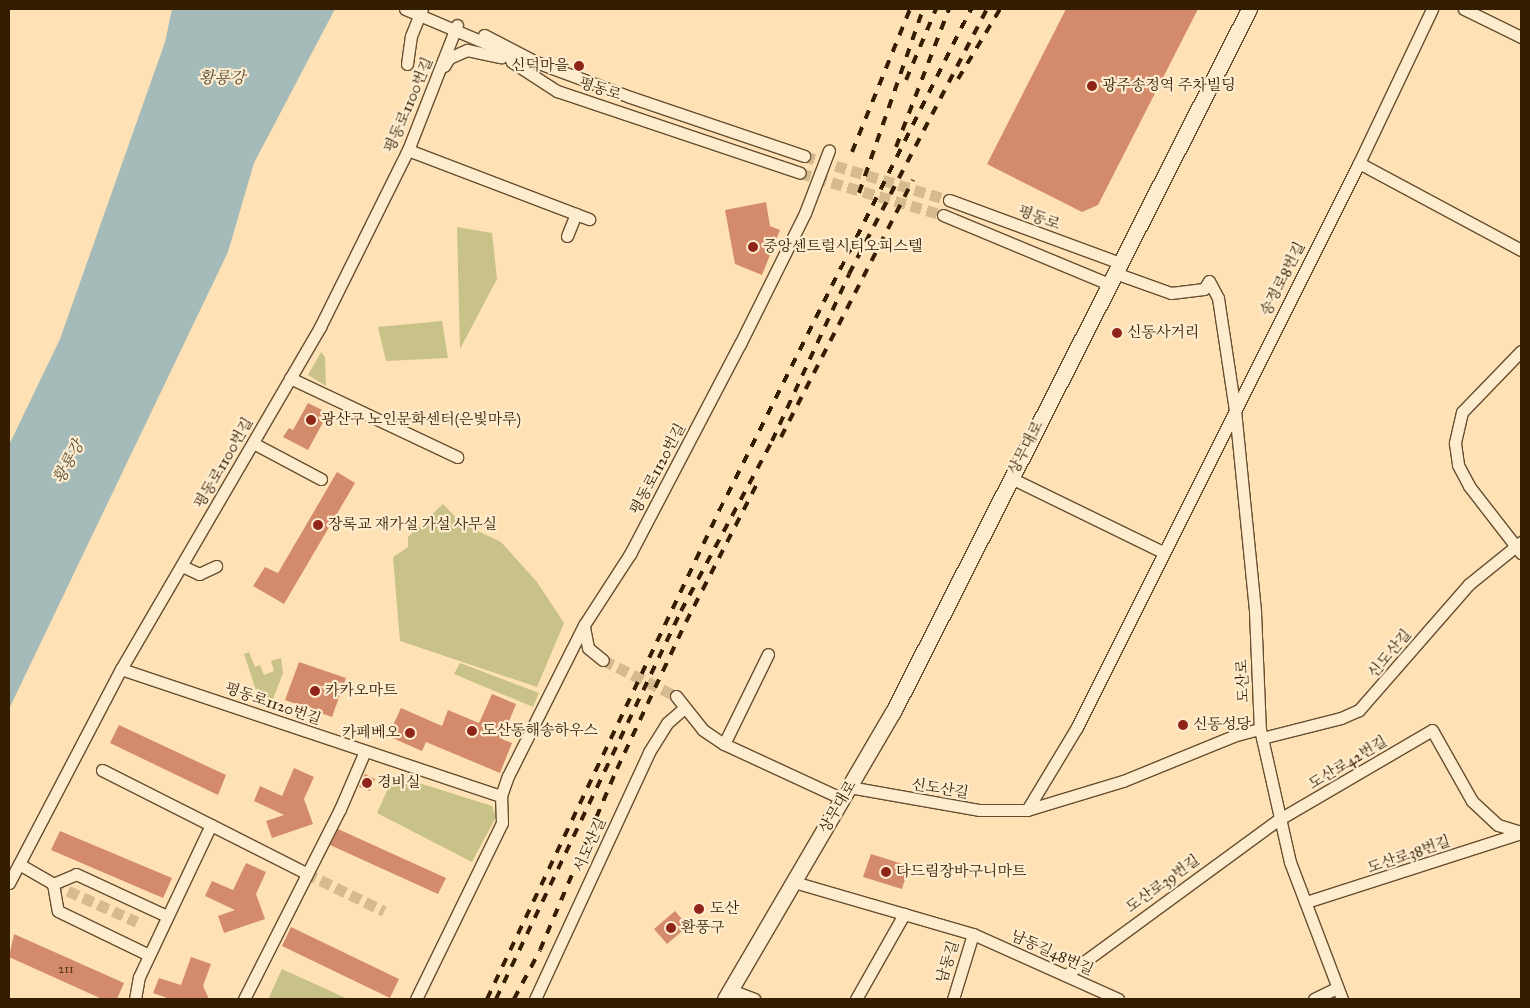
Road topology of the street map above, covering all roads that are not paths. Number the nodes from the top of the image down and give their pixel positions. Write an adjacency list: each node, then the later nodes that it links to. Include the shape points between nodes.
1 (405, 9): 5 (street, 평동로)
2 (1249, 9): 22 (main road, 상무대로)
3 (1432, 9): 14 (street, 송정로8번길)
4 (1464, 9): 7 (street)
5 (418, 11): 6 (street, 평동로); 9 (street)
6 (456, 27): 8 (street, 평동로, via 507,52); 10 (street, 평동로1100번길); 13 (street, 평동로, via 498,40 536,62 622,94)
7 (1521, 37)
8 (512, 62): 10 (street, via 467,50 449,58); 15 (street, 평동로, via 557,91)
9 (407, 64)
10 (438, 76): 11 (street, 평동로1100번길)
11 (408, 150): 17 (street); 24 (street, 평동로1100번길)
12 (829, 150): 34 (street, 평동로1120번길, via 812,194 740,344 630,554)
13 (804, 156)
14 (1360, 164): 21 (street); 25 (street, 송정로8번길)
15 (800, 173)
16 (948, 200): 22 (street, 평동로)
17 (576, 214): 19 (street); 20 (street)
18 (943, 215): 22 (street)
19 (589, 219)
20 (567, 236)
21 (1521, 250)
22 (1115, 273): 25 (street, 도산로, via 1170,293 1204,289 1209,281 1218,298); 28 (main road, 상무대로)
23 (1521, 351): 30 (street, via 1462,412 1455,443 1458,465 1469,486)
24 (290, 378): 26 (street, 평동로1100번길); 27 (street)
25 (1235, 410): 31 (street); 40 (street, 도산로, via 1255,612)
26 (252, 443): 29 (street); 32 (street, 평동로1100번길)
27 (457, 457)
28 (1010, 478): 31 (street); 44 (main road, 상무대로, via 893,712)
29 (321, 480)
30 (1519, 547): 40 (street, 신도산길, via 1469,584 1359,710 1341,718)
31 (1163, 552): 46 (street, via 1076,727)
32 (182, 566): 33 (street, via 199,574); 37 (street, 평동로1100번길)
33 (216, 566)
34 (584, 625): 36 (street, via 588,648); 45 (street, 평동로1120번길)
35 (768, 654): 41 (street)
36 (603, 660)
37 (121, 669): 42 (street, 평동로1120번길); 50 (street, 평동로1100번길)
38 (676, 696): 39 (street, 신도산길)
39 (683, 709): 41 (street, 신도산길, via 703,730); 66 (street, 서도산길, via 649,752)
40 (1261, 733): 46 (street, 신도산길, via 1123,781); 47 (street, 도산로)
41 (724, 744): 44 (street, 신도산길)
42 (365, 751): 45 (street, 평동로1120번길); 51 (street, via 340,809)
43 (102, 770): 48 (street)
44 (846, 793): 46 (street, 신도산길, via 980,810); 52 (main road, 상무대로)
45 (501, 796): 65 (street, 평동로1120번길, via 502,823)
46 (1026, 810)
47 (1278, 820): 49 (street, 도산로42번길, via 1432,730 1472,800 1498,825); 55 (street, 도산로); 60 (street, 도산로39번길)
48 (211, 825): 51 (street); 57 (street)
49 (1521, 833): 55 (street, 도산로38번길)
50 (19, 864): 53 (street, 평동로1100번길); 54 (street)
51 (306, 873): 64 (street)
52 (794, 882): 56 (street); 62 (main road, 상무대로)
53 (9, 883)
54 (53, 884): 57 (street, via 76,874); 59 (street, via 58,911)
55 (1306, 902): 61 (street, 도산로)
56 (904, 914): 58 (street, 남동길48번길); 68 (street)
57 (167, 916): 59 (street)
58 (973, 934): 60 (street, 남동길48번길); 69 (street, 남동길)
59 (149, 955): 63 (street, via 135,987)
60 (1066, 975): 70 (street, 남동길48번길)
61 (1337, 988): 71 (street); 72 (street, 도산로)
62 (728, 995): 67 (street, 상무대로)
63 (135, 999)
64 (244, 999)
65 (416, 999)
66 (536, 999)
67 (754, 999)
68 (856, 999)
69 (953, 999)
70 (1118, 999)
71 (1314, 999)
72 (1342, 999)

